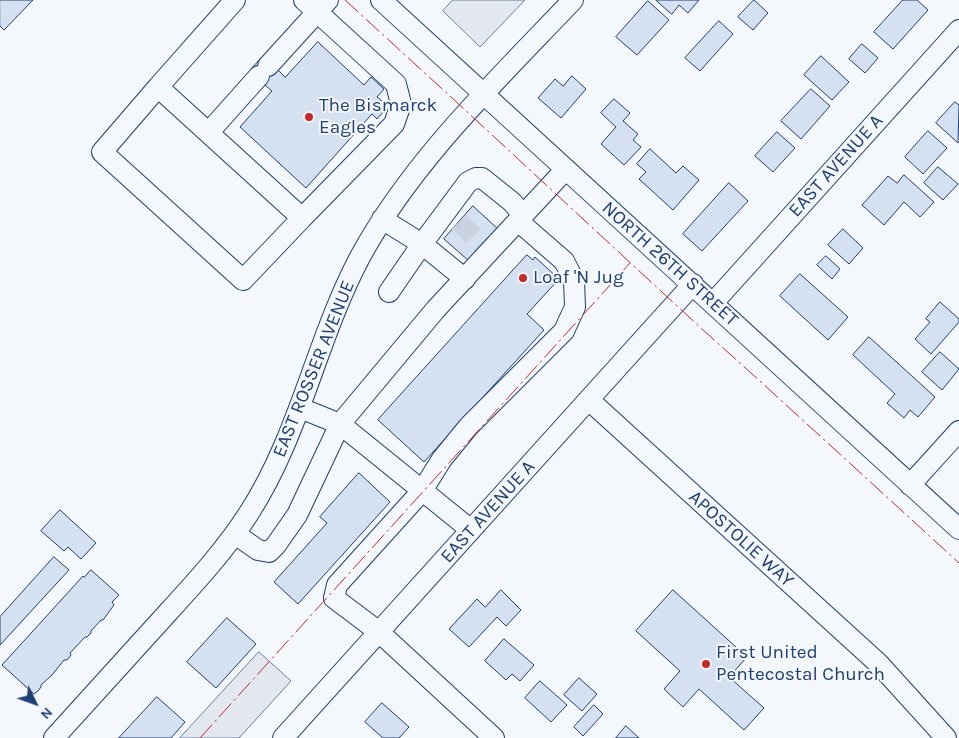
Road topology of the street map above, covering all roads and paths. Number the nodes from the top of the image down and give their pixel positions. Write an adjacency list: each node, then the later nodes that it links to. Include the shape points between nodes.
1 (235, 0): 6 (street)
2 (381, 0): 7 (street, NORTH 26TH STREET)
3 (573, 0): 7 (street, EAST ROSSER AVENUE)
4 (317, 4): 8 (street, via 264,71); 10 (street, via 396,84 401,104 394,124)
5 (959, 30): 17 (street, EAST AVENUE A)
6 (158, 86): 8 (street); 10 (street, via 102,152 242,280)
7 (484, 95): 9 (street, NORTH 26TH STREET); 12 (street, EAST ROSSER AVENUE, via 410,179)
8 (208, 132): 10 (street)
9 (566, 170): 11 (street); 15 (street, NORTH 26TH STREET)
10 (302, 218)
11 (521, 218): 13 (street, via 512,202 482,178 476,178 468,182 453,217); 14 (street, via 487,250); 23 (street, via 564,261 574,280 575,308 564,331 469,426)
12 (382, 219): 13 (street); 19 (street, EAST ROSSER AVENUE, via 346,288)
13 (422, 244): 14 (street); 16 (street)
14 (465, 279): 20 (street)
15 (693, 284): 17 (street, NORTH 26TH STREET); 18 (street, EAST AVENUE A)
16 (389, 292)
17 (713, 303): 22 (street, NORTH 26TH STREET)
18 (589, 400): 25 (street, EAST AVENUE A); 31 (street, APOSTOLIE WAY, via 892,678)
19 (300, 408): 20 (street); 26 (street, EAST ROSSER AVENUE, via 273,472)
20 (340, 424): 23 (street); 26 (street, via 297,515 276,545 269,552 258,550)
21 (959, 431): 22 (street)
22 (910, 485): 24 (street, NORTH 26TH STREET)
23 (422, 490): 25 (street); 27 (street, via 337,585 334,598)
24 (959, 529)
25 (471, 530): 27 (street, EAST AVENUE A)
26 (235, 534): 28 (street, EAST ROSSER AVENUE, via 194,584)
27 (379, 632): 29 (street, EAST AVENUE A); 30 (street)
28 (54, 738)
29 (283, 738)
30 (494, 738)
31 (946, 738)

